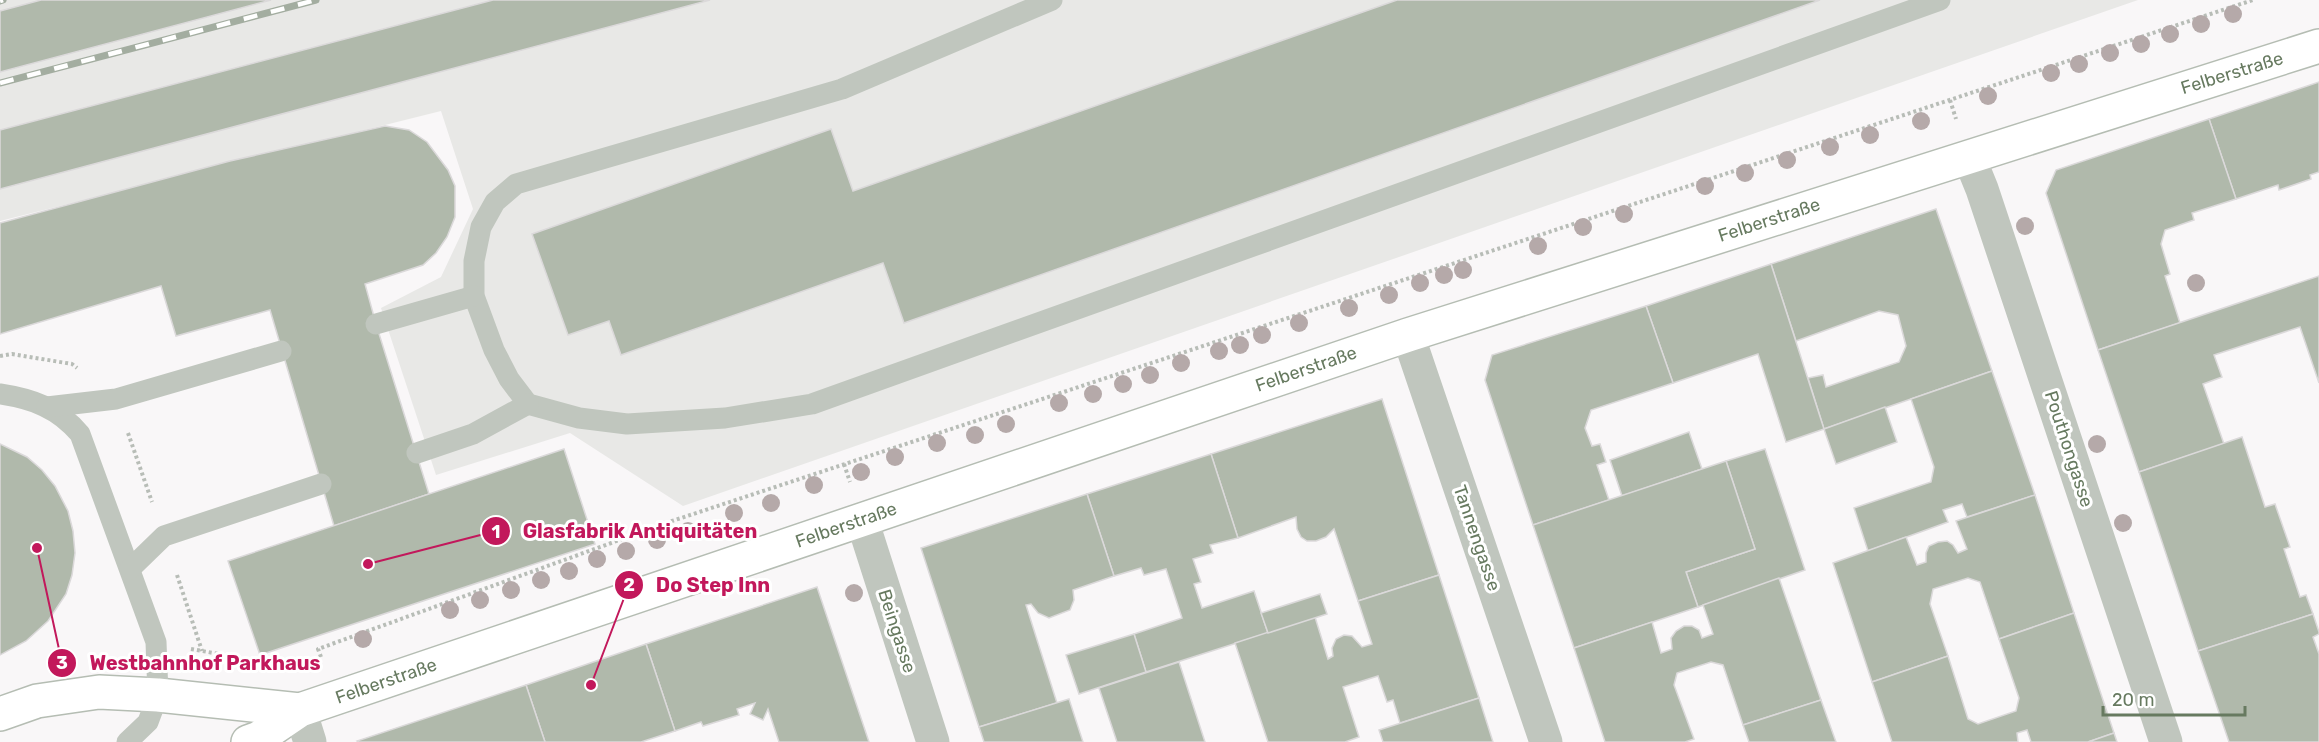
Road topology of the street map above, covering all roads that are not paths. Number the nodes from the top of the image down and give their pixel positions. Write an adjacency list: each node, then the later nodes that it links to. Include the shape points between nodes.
1 (1052, 0): 5 (lane, via 842,89 516,184 495,202 481,227 474,261)
2 (1940, 0): 10 (lane, via 812,404 725,418 627,424 579,418)
3 (2319, 46): 4 (main road, Felberstraße)
4 (1969, 157): 7 (main road, Felberstraße); 24 (street, Pouthongasse)
5 (474, 296): 6 (lane); 10 (lane, via 508,379)
6 (376, 324)
7 (1408, 335): 14 (main road, Felberstraße); 23 (street, Tannengasse)
8 (281, 351): 11 (lane, via 116,399)
9 (0, 394): 11 (lane)
10 (528, 404): 12 (lane, via 473,434)
11 (48, 407): 15 (lane, via 68,419 80,434)
12 (417, 453)
13 (321, 484): 15 (lane, via 164,536)
14 (862, 520): 17 (main road, Felberstraße); 22 (street, Beingasse)
15 (130, 569): 16 (lane, via 156,642)
16 (158, 695): 17 (main road, Felberstraße); 18 (main road, Felberstraße, via 99,692 37,701); 19 (lane, via 148,722)
17 (300, 710): 20 (main road, Felberstraße); 21 (street)
18 (0, 714)
19 (127, 742)
20 (248, 742)
21 (310, 742)
22 (933, 742)
23 (1546, 742)
24 (2166, 742)

